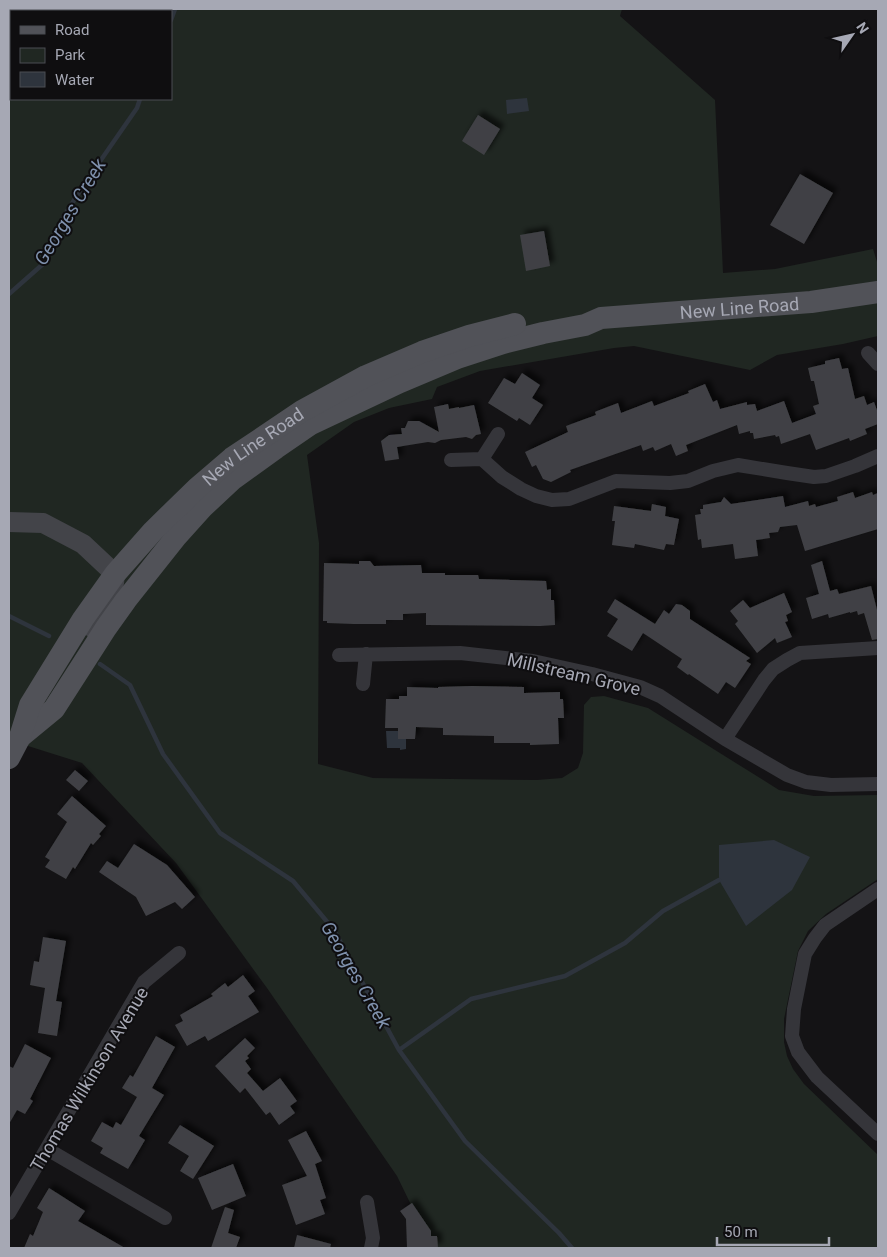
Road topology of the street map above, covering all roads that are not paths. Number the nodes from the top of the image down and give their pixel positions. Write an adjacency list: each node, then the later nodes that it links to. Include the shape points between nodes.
1 (878, 292): 2 (main road, New Line Road, via 811,302)
2 (601, 318): 10 (main road, New Line Road, via 586,325 503,343 457,358 311,424 233,479); 11 (main road, New Line Road, via 583,312 528,321 460,339 366,376 302,411 232,458 153,531)
3 (868, 352): 4 (street)
4 (878, 364)
5 (498, 434): 7 (street)
6 (878, 456): 7 (street, via 826,476 738,465 688,481 616,481 569,499 552,500 521,489)
7 (482, 459): 8 (street)
8 (451, 460)
9 (9, 522): 11 (main road, via 43,523 83,544)
10 (176, 537): 11 (main road, via 141,567); 16 (main road, New Line Road, via 126,600 54,709)
11 (115, 574): 16 (main road, via 109,605 46,704); 17 (main road, New Line Road, via 83,619 30,706)
12 (878, 648): 18 (street, via 800,654 787,660 764,680)
13 (366, 654): 14 (street, Millstream Grove); 15 (street); 18 (street, Millstream Grove, via 460,652 533,661 592,674 660,696)
14 (339, 655)
15 (363, 684)
16 (46, 715): 17 (main road, New Line Road)
17 (20, 737): 19 (main road, New Line Road)
18 (725, 739): 20 (street, Millstream Grove, via 787,775 806,782)
19 (9, 758)
20 (878, 784)
21 (878, 889): 23 (street, via 825,925 805,954 792,1036 798,1052 817,1077)
22 (179, 953): 24 (street, Thomas Wilkinson Avenue, via 144,982)
23 (878, 1134)
24 (47, 1149): 26 (street, Thomas Wilkinson Avenue); 27 (street)
25 (367, 1202): 28 (street, via 373,1238)
26 (9, 1213)
27 (165, 1218)
28 (371, 1248)

